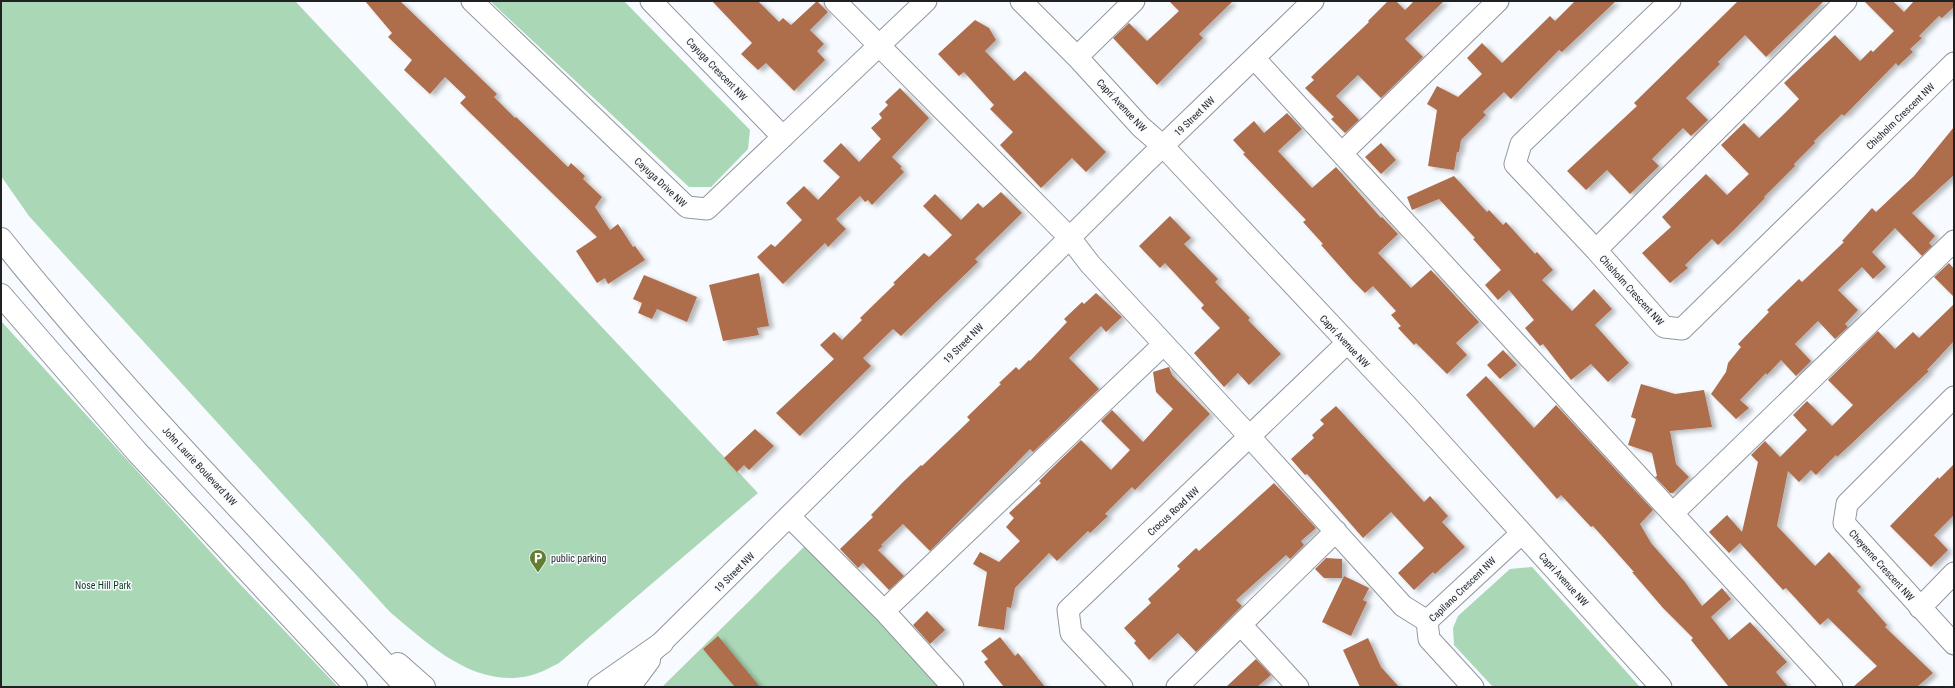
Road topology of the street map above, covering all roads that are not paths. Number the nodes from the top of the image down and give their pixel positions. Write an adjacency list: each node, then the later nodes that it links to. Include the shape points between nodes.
1 (472, 1): 15 (street, Cayuga Drive NW, via 687,208 707,209)
2 (650, 1): 15 (street, Cayuga Crescent NW)
3 (835, 1): 11 (street)
4 (926, 1): 11 (street, Cayuga Drive NW)
5 (1021, 1): 12 (street, Capri Avenue NW)
6 (1134, 1): 12 (street)
7 (1313, 1): 13 (street, 19 Street NW)
8 (1498, 1): 17 (street)
9 (1670, 1): 21 (street, Chisholm Crescent NW, via 1521,144 1515,164)
10 (1846, 1): 21 (street)
11 (879, 46): 15 (street, Cayuga Drive NW); 19 (street)
12 (1077, 57): 16 (street, Capri Avenue NW, via 1141,127)
13 (1254, 58): 16 (street, 19 Street NW); 17 (street)
14 (1951, 71): 21 (street, Chisholm Crescent NW, via 1682,329 1664,327)
15 (783, 137)
16 (1163, 146): 19 (street, 19 Street NW); 23 (street, Capri Avenue NW)
17 (1342, 153): 27 (street)
18 (1, 238): 32 (main road, John Laurie Boulevard NW, via 148,410)
19 (1070, 238): 24 (street, via 1090,264); 28 (street, 19 Street NW)
20 (1954, 241): 27 (street)
21 (1596, 250)
22 (1, 295): 39 (main road, via 137,452)
23 (1347, 343): 26 (street, Crocus Road NW); 30 (street, Capri Avenue NW)
24 (1164, 344): 26 (street); 34 (street)
25 (1954, 397): 33 (street, Cheyenne Crescent NW, via 1847,504 1844,523)
26 (1250, 437): 29 (street); 46 (street, Crocus Road NW, via 1068,610 1071,633)
27 (1673, 513): 51 (street)
28 (790, 516): 34 (street); 37 (street, 19 Street NW)
29 (1336, 531): 35 (street, via 1403,606); 36 (street)
30 (1522, 533): 35 (street, Capilano Crescent NW); 50 (street, Capri Avenue NW)
31 (1954, 573): 33 (street)
32 (333, 608): 40 (main road, John Laurie Boulevard NW); 41 (main road)
33 (1920, 608): 38 (street, Cheyenne Crescent NW)
34 (884, 611): 45 (street)
35 (1427, 621): 49 (street, Capilano Crescent NW, via 1429,639)
36 (1241, 625): 47 (street); 48 (street)
37 (662, 643): 42 (main road); 43 (street, 19 Street NW); 44 (main road)
38 (1954, 644)
39 (356, 687)
40 (406, 687)
41 (424, 687)
42 (600, 687)
43 (615, 687)
44 (629, 687)
45 (953, 687)
46 (1122, 687)
47 (1177, 687)
48 (1298, 687)
49 (1473, 687)
50 (1661, 687)
51 (1832, 687)

